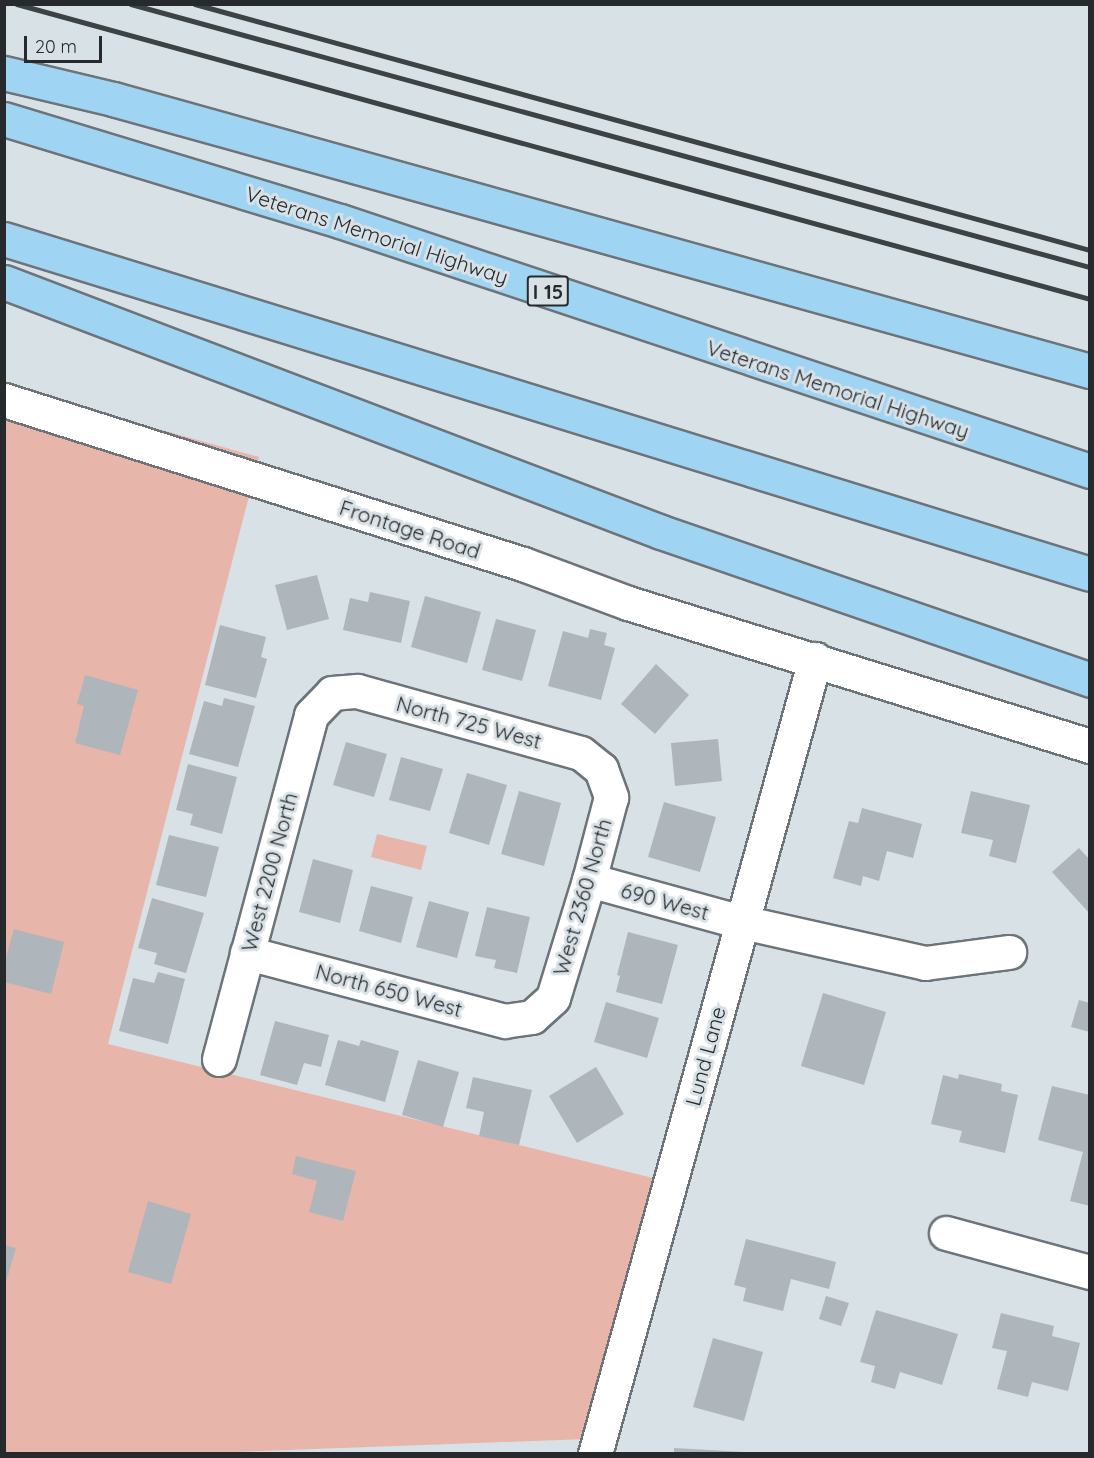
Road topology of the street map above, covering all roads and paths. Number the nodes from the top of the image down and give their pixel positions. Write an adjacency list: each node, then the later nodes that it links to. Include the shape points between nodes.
1 (4, 73): 5 (highway, via 113,99)
2 (4, 119): 7 (highway, Veterans Memorial Highway / I 15, via 340,221)
3 (4, 239): 8 (highway)
4 (4, 282): 10 (highway, via 661,532)
5 (1089, 370)
6 (4, 400): 9 (street, Frontage Road, via 523,564 628,603)
7 (1089, 471)
8 (1089, 574)
9 (815, 659): 12 (street, Frontage Road, via 886,685); 15 (street, Lund Lane)
10 (1089, 680)
11 (332, 693): 13 (street, North 725 West, via 357,691 581,753); 16 (street, West 2200 North, via 311,715)
12 (1089, 746)
13 (601, 769): 14 (street, West 2360 North, via 611,797)
14 (589, 880): 15 (street, 690 West); 18 (street, West 2360 North, via 553,998)
15 (742, 922): 17 (street, 690 West, via 924,963); 22 (street, Lund Lane)
16 (247, 952): 18 (street, North 650 West, via 505,1021); 19 (street, West 2200 North)
17 (1009, 952)
18 (532, 1017)
19 (219, 1059)
20 (945, 1233): 21 (street)
21 (1089, 1272)
22 (596, 1454)

